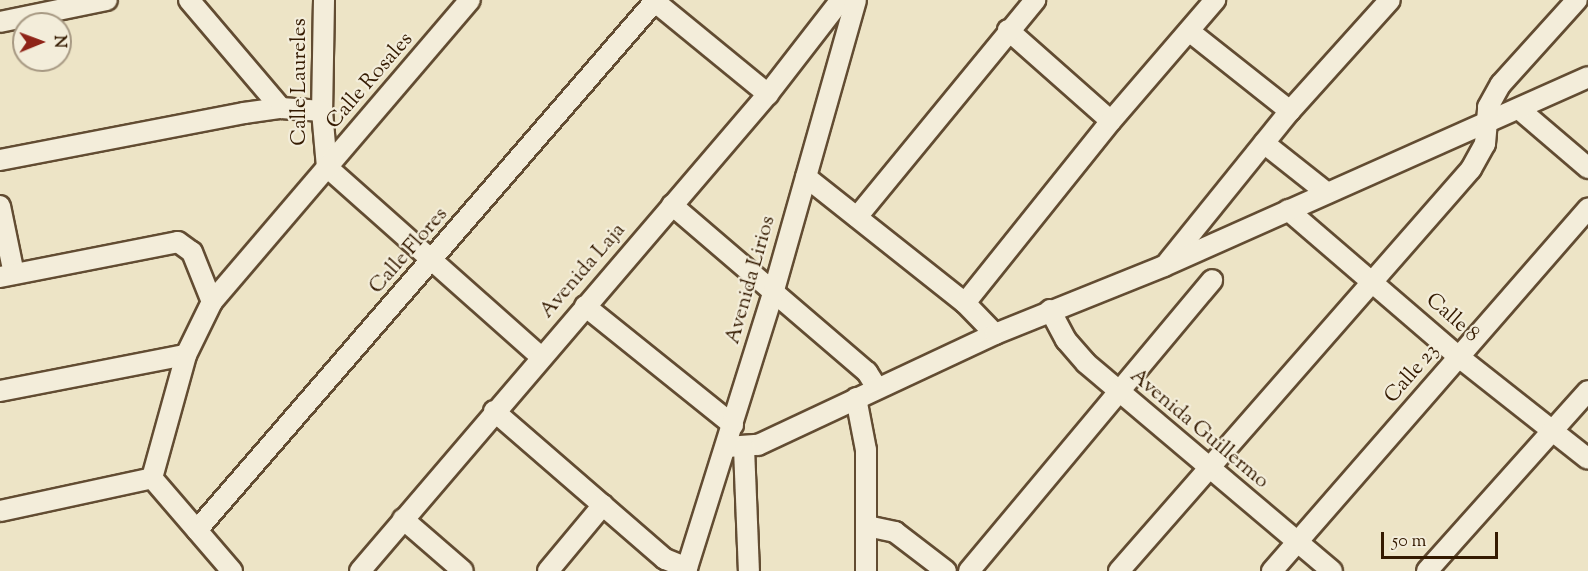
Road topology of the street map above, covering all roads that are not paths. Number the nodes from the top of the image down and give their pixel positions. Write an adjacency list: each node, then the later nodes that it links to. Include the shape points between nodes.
1 (107, 0): 14 (street)
2 (189, 0): 19 (street)
3 (324, 0): 21 (street, Calle Laureles)
4 (470, 0): 27 (street, Calle Rosales)
5 (655, 0): 18 (street); 36 (street, Calle Flores)
6 (827, 0): 13 (street)
7 (842, 0): 13 (street, Avenida Laja)
8 (856, 0): 29 (street, Avenida Lirios)
9 (1035, 0): 15 (street)
10 (1215, 0): 16 (street)
11 (1390, 0): 22 (street)
12 (1577, 0): 24 (street, via 1501,84 1488,107)
13 (826, 20): 18 (street, Avenida Laja)
14 (0, 22)
15 (1008, 30): 23 (street); 35 (street)
16 (1189, 31): 22 (street); 23 (street)
17 (1588, 77): 20 (street)
18 (768, 94): 31 (street, Avenida Laja)
19 (281, 108): 21 (street); 26 (street)
20 (1519, 109): 24 (street); 28 (street)
21 (322, 111): 27 (street, Calle Laureles)
22 (1290, 111): 25 (street)
23 (1111, 121): 43 (street)
24 (1486, 126): 30 (street); 40 (street, via 1477,161)
25 (1264, 143): 30 (street); 37 (street)
26 (0, 160)
27 (327, 167): 36 (street, Calle Laureles); 42 (street, Calle Rosales)
28 (1588, 168)
29 (806, 177): 35 (street); 41 (street, Avenida Lirios)
30 (1328, 193): 34 (street)
31 (672, 205): 41 (street); 44 (street, Avenida Laja)
32 (0, 206): 38 (street)
33 (1588, 209): 49 (street, Calle 23)
34 (1287, 210): 37 (street); 40 (street, Calle 8)
35 (857, 217): 43 (street)
36 (431, 262): 48 (street, Calle Laureles); 66 (street, Calle Flores)
37 (1164, 266): 45 (street)
38 (7, 276): 42 (street, via 178,242 192,252)
39 (1212, 280): 53 (street)
40 (1374, 282): 49 (street, Calle 8); 60 (street)
41 (774, 290): 50 (street, via 867,372); 56 (street, Avenida Lirios)
42 (212, 302): 47 (street, Calle Rosales)
43 (965, 303): 46 (street)
44 (585, 306): 48 (street, Avenida Laja); 56 (street)
45 (1050, 310): 46 (street); 53 (street, Avenida Guillermo, via 1073,348)
46 (995, 334): 50 (street)
47 (186, 355): 51 (street); 61 (street, Calle Rosales)
48 (540, 356): 55 (street, Avenida Laja)
49 (1459, 357): 57 (street, Calle 8); 67 (street, Calle 23)
50 (877, 388): 54 (street)
51 (0, 391)
52 (1588, 391): 57 (street)
53 (1118, 393): 60 (street, Avenida Guillermo); 76 (street)
54 (856, 398): 58 (street, via 758,446); 65 (street, via 866,450)
55 (494, 411): 62 (street); 64 (street, Avenida Laja)
56 (733, 425): 58 (street, Avenida Lirios)
57 (1553, 432): 59 (street, Calle 8); 80 (street)
58 (735, 447): 68 (street, Avenida Lirios); 73 (street)
59 (1588, 459)
60 (1207, 468): 67 (street, Avenida Guillermo); 77 (street)
61 (152, 478): 63 (street); 66 (street)
62 (603, 506): 68 (street, via 665,559); 72 (street)
63 (0, 511)
64 (403, 519): 70 (street, Avenida Laja); 71 (street)
65 (867, 526): 74 (street); 75 (street, via 895,532)
66 (197, 530): 69 (street)
67 (1298, 542): 78 (street, Calle 23); 79 (street, Avenida Guillermo)
68 (686, 570)
69 (232, 571)
70 (360, 571)
71 (463, 571)
72 (548, 571)
73 (749, 571)
74 (866, 571)
75 (946, 571)
76 (969, 571)
77 (1119, 571)
78 (1272, 571)
79 (1332, 571)
80 (1427, 571)

